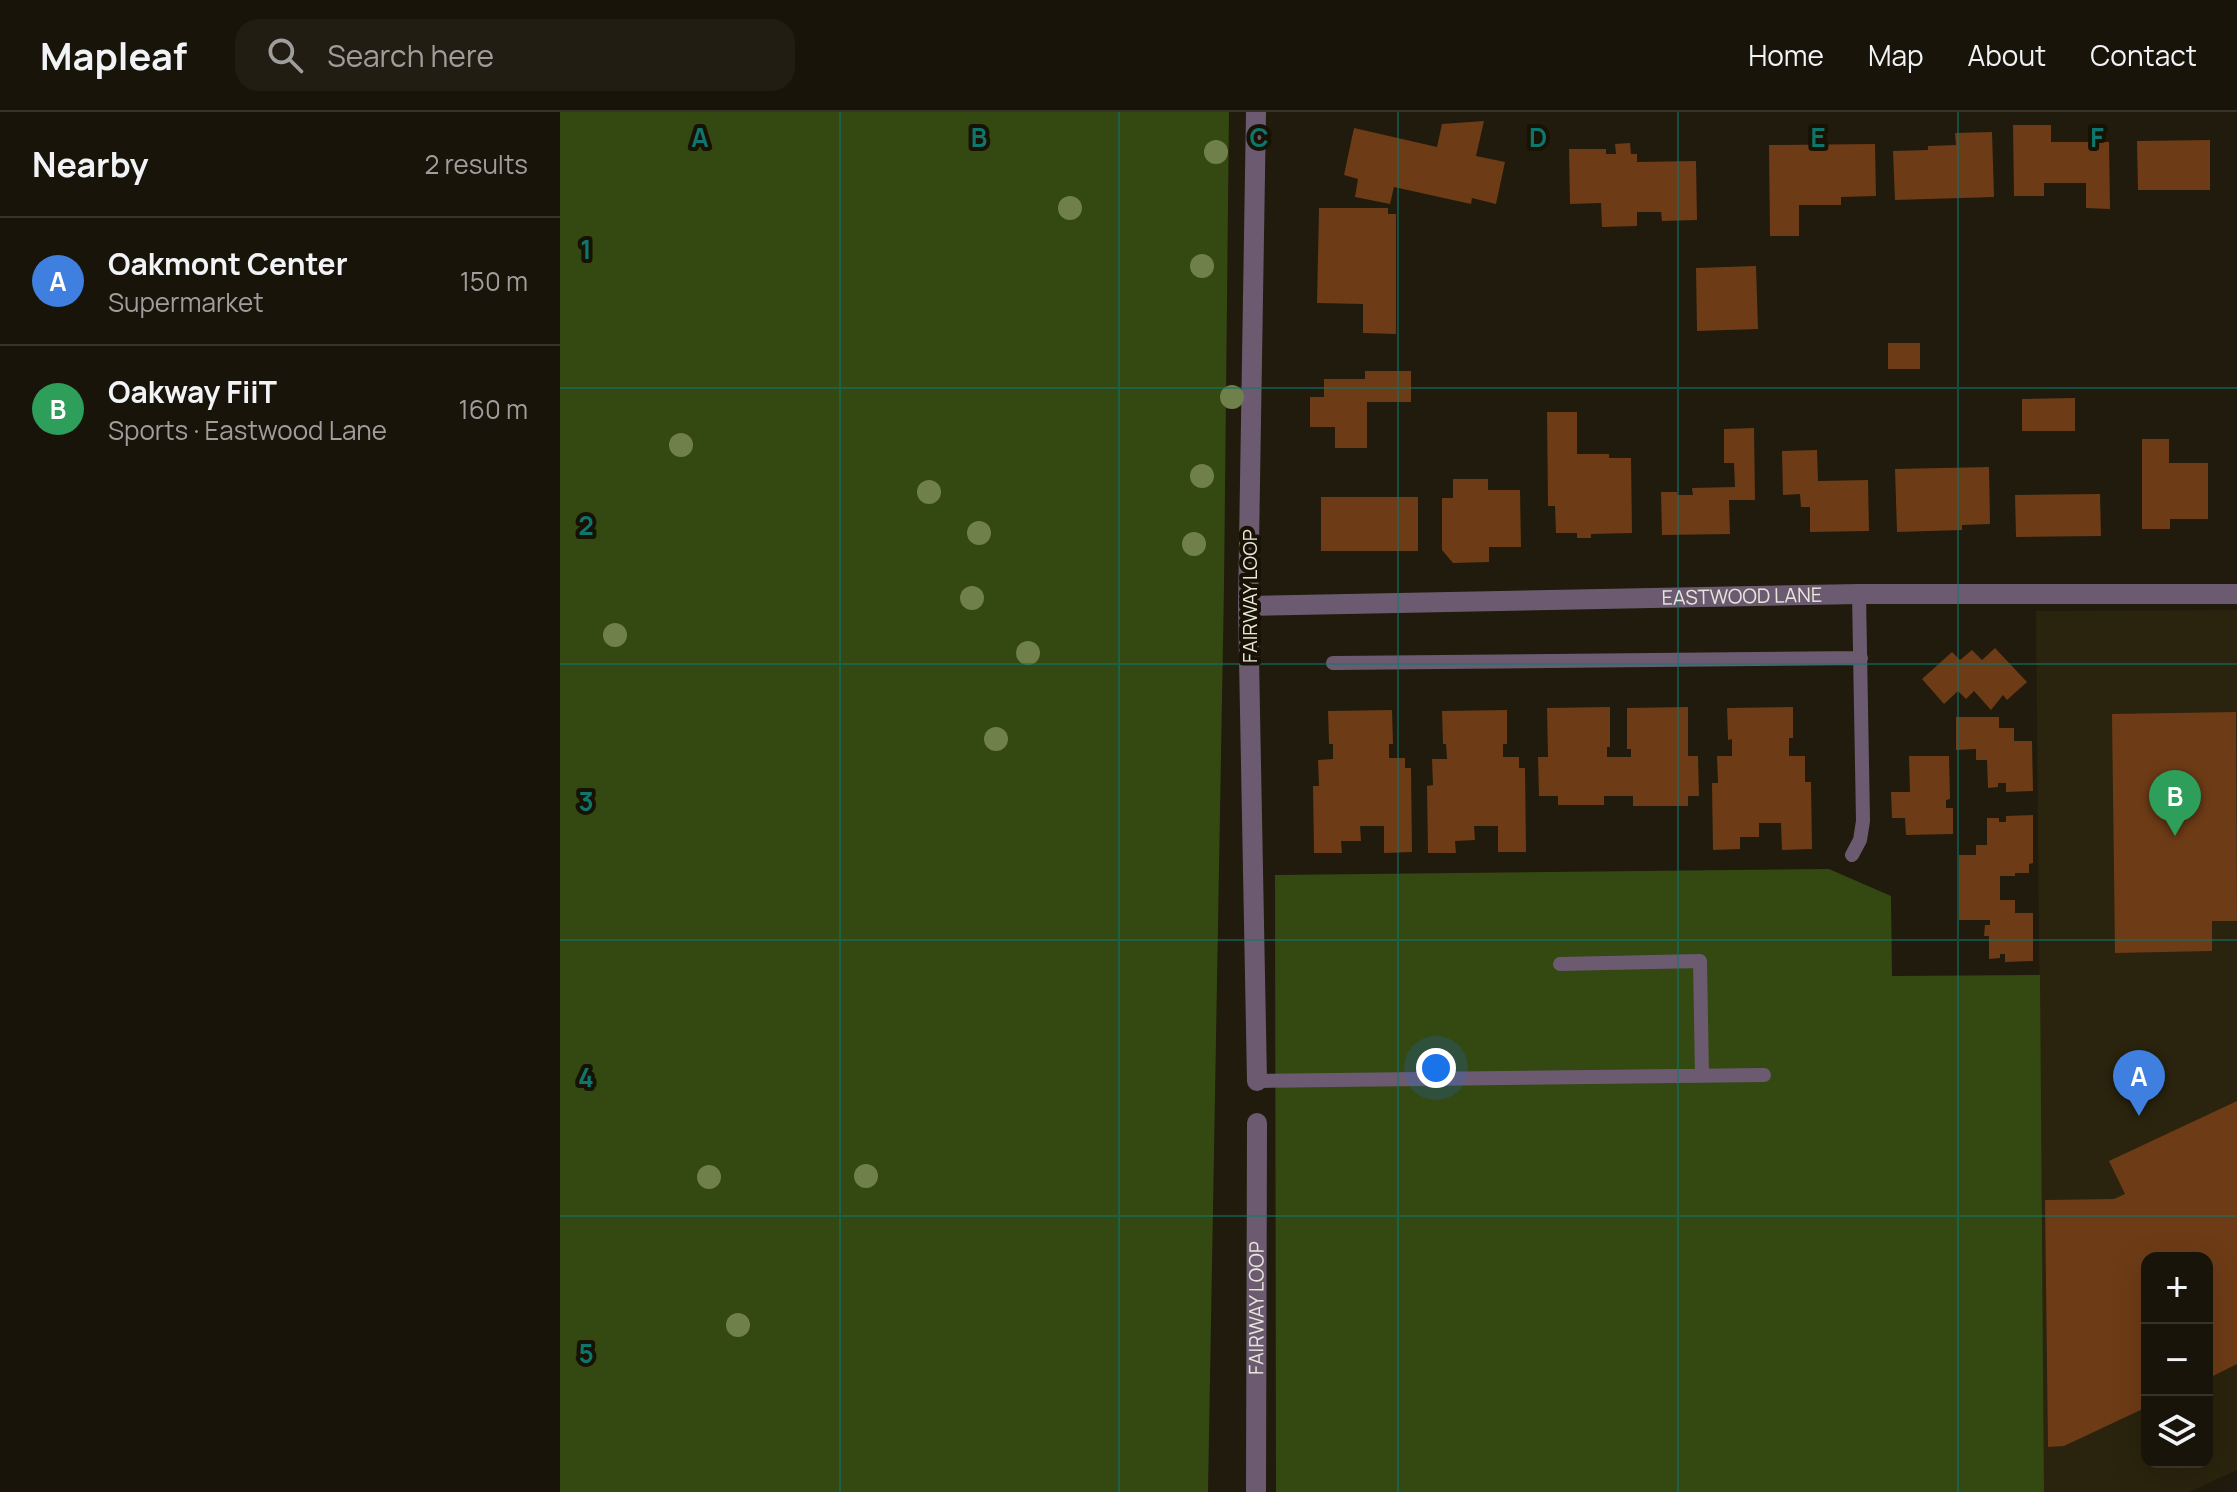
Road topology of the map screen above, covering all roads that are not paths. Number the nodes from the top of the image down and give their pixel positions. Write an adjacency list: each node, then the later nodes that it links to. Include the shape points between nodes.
1 (1256, 112): 4 (street, FAIRWAY LOOP)
2 (1859, 594): 3 (street, EASTWOOD LANE); 4 (street, EASTWOOD LANE); 5 (lane)
3 (2237, 594)
4 (1248, 606): 11 (street, FAIRWAY LOOP)
5 (1861, 658): 6 (lane); 7 (lane, via 1863,821)
6 (1333, 663)
7 (1852, 855)
8 (1560, 964): 10 (lane, via 1700,961)
9 (1764, 1075): 10 (lane)
10 (1702, 1076): 11 (lane)
11 (1257, 1081)
12 (1257, 1123): 13 (street, FAIRWAY LOOP)
13 (1256, 1492)

